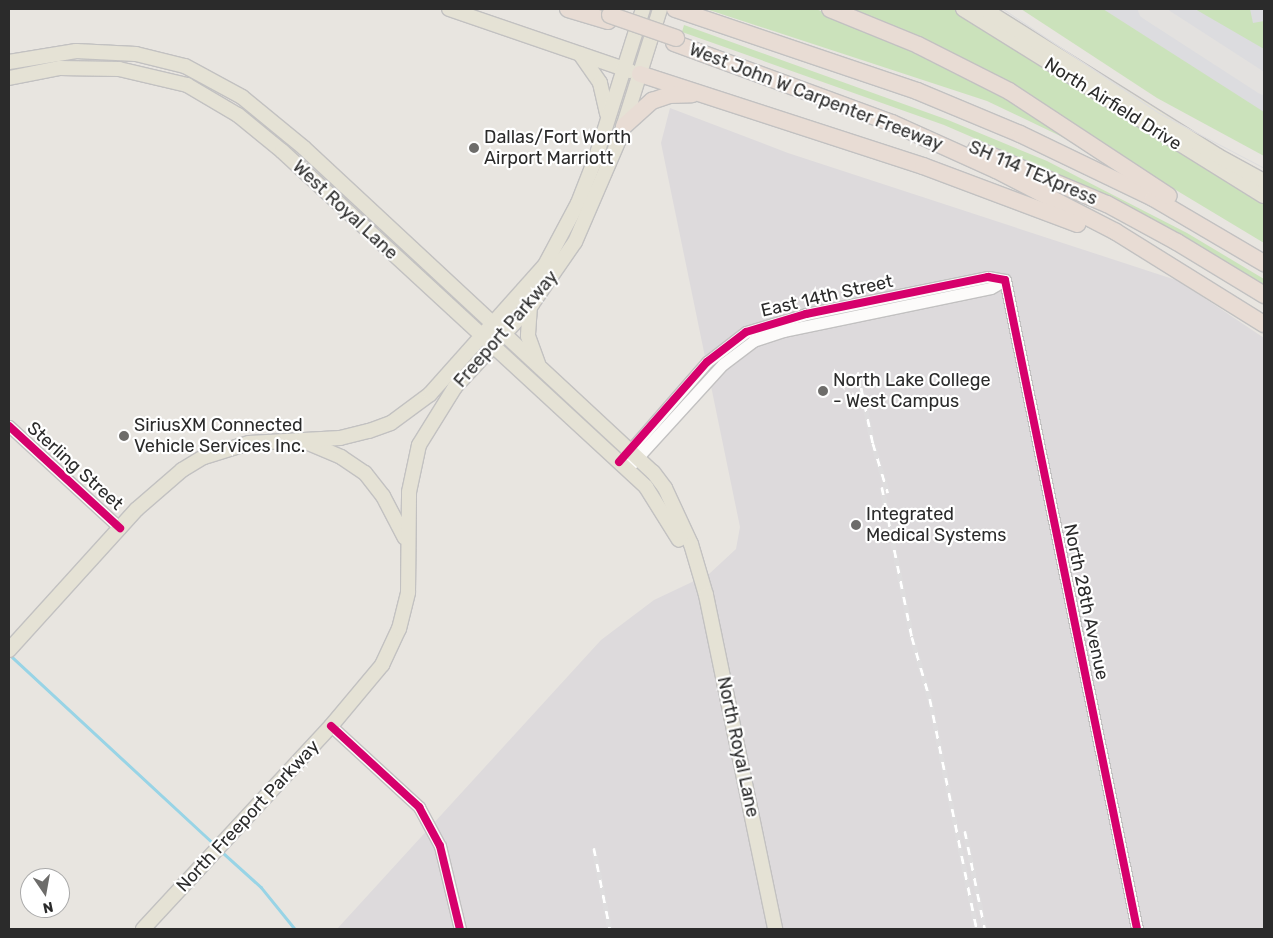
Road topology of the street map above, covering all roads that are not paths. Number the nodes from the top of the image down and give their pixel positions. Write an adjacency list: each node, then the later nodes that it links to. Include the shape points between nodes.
1 (448, 9): 12 (main road)
2 (568, 9): 10 (highway, West John W Carpenter Freeway)
3 (590, 9): 10 (highway)
4 (643, 9): 15 (main road, Freeport Parkway)
5 (660, 9): 16 (main road, Freeport Parkway)
6 (830, 9): 28 (highway, via 918,45 1009,91 1158,190 1259,249)
7 (962, 9): 26 (main road, North Airfield Drive)
8 (984, 9): 24 (main road, North Airfield Drive, via 1218,156)
9 (680, 10): 30 (highway, West John W Carpenter Freeway, via 908,88 1011,130 1153,198)
10 (609, 18): 11 (highway, West John W Carpenter Freeway)
11 (675, 40): 29 (highway, West John W Carpenter Freeway, via 901,127 1004,174 1116,232); 32 (highway, SH 114 TEXpress, via 868,103 1106,204 1177,242)
12 (580, 54): 15 (main road); 20 (main road, via 600,84)
13 (163, 60): 14 (main road, West Royal Lane, via 94,50); 17 (main road); 22 (main road, West Royal Lane, via 186,66 242,97)
14 (9, 62)
15 (623, 69): 16 (main road); 20 (main road, Freeport Parkway)
16 (640, 74): 19 (highway); 21 (main road, Freeport Parkway)
17 (158, 76): 18 (main road, West Royal Lane, via 97,67 60,68); 23 (main road, West Royal Lane, via 212,97 258,131)
18 (9, 78)
19 (704, 94): 21 (highway, via 669,95 652,102); 29 (highway, via 1038,207 1110,241)
20 (608, 115): 25 (main road, Freeport Parkway)
21 (624, 126): 27 (main road, Freeport Parkway)
22 (321, 164): 23 (main road); 35 (main road, West Royal Lane)
23 (309, 176): 36 (main road, West Royal Lane)
24 (1264, 181)
25 (582, 194): 27 (main road); 35 (main road, Freeport Parkway, via 545,265)
26 (1264, 196)
27 (595, 200): 33 (main road, Freeport Parkway, via 557,271)
28 (1264, 255)
29 (1160, 259): 34 (highway, West John W Carpenter Freeway)
30 (1264, 263)
31 (1005, 280): 40 (street, East 14th Street, via 991,288 783,331 753,341 723,364); 48 (street, North 28th Avenue)
32 (1264, 295)
33 (530, 306): 35 (main road, Freeport Parkway); 37 (main road, via 528,336)
34 (1264, 324)
35 (498, 331): 36 (main road, Freeport Parkway); 37 (main road, North Royal Lane)
36 (488, 342): 39 (main road, Freeport Parkway, via 430,394 390,424 340,438); 40 (main road, West Royal Lane); 42 (main road, Freeport Parkway, via 455,387 419,446 409,492)
37 (541, 370): 40 (main road, North Royal Lane)
38 (9, 426): 41 (street, Sterling Street)
39 (303, 440): 41 (main road, Freeport Parkway, via 259,441 204,457 162,486); 42 (main road, via 341,457 365,474 383,496)
40 (628, 461): 47 (main road, North Royal Lane, via 658,502 696,566 706,595)
41 (120, 528): 43 (main road)
42 (406, 539): 44 (main road, North Freeport Parkway, via 408,592 399,629 382,665)
43 (9, 650)
44 (331, 726): 45 (main road, North Freeport Parkway); 46 (street, via 419,807 440,846)
45 (143, 929)
46 (460, 929)
47 (775, 929)
48 (1137, 929)

